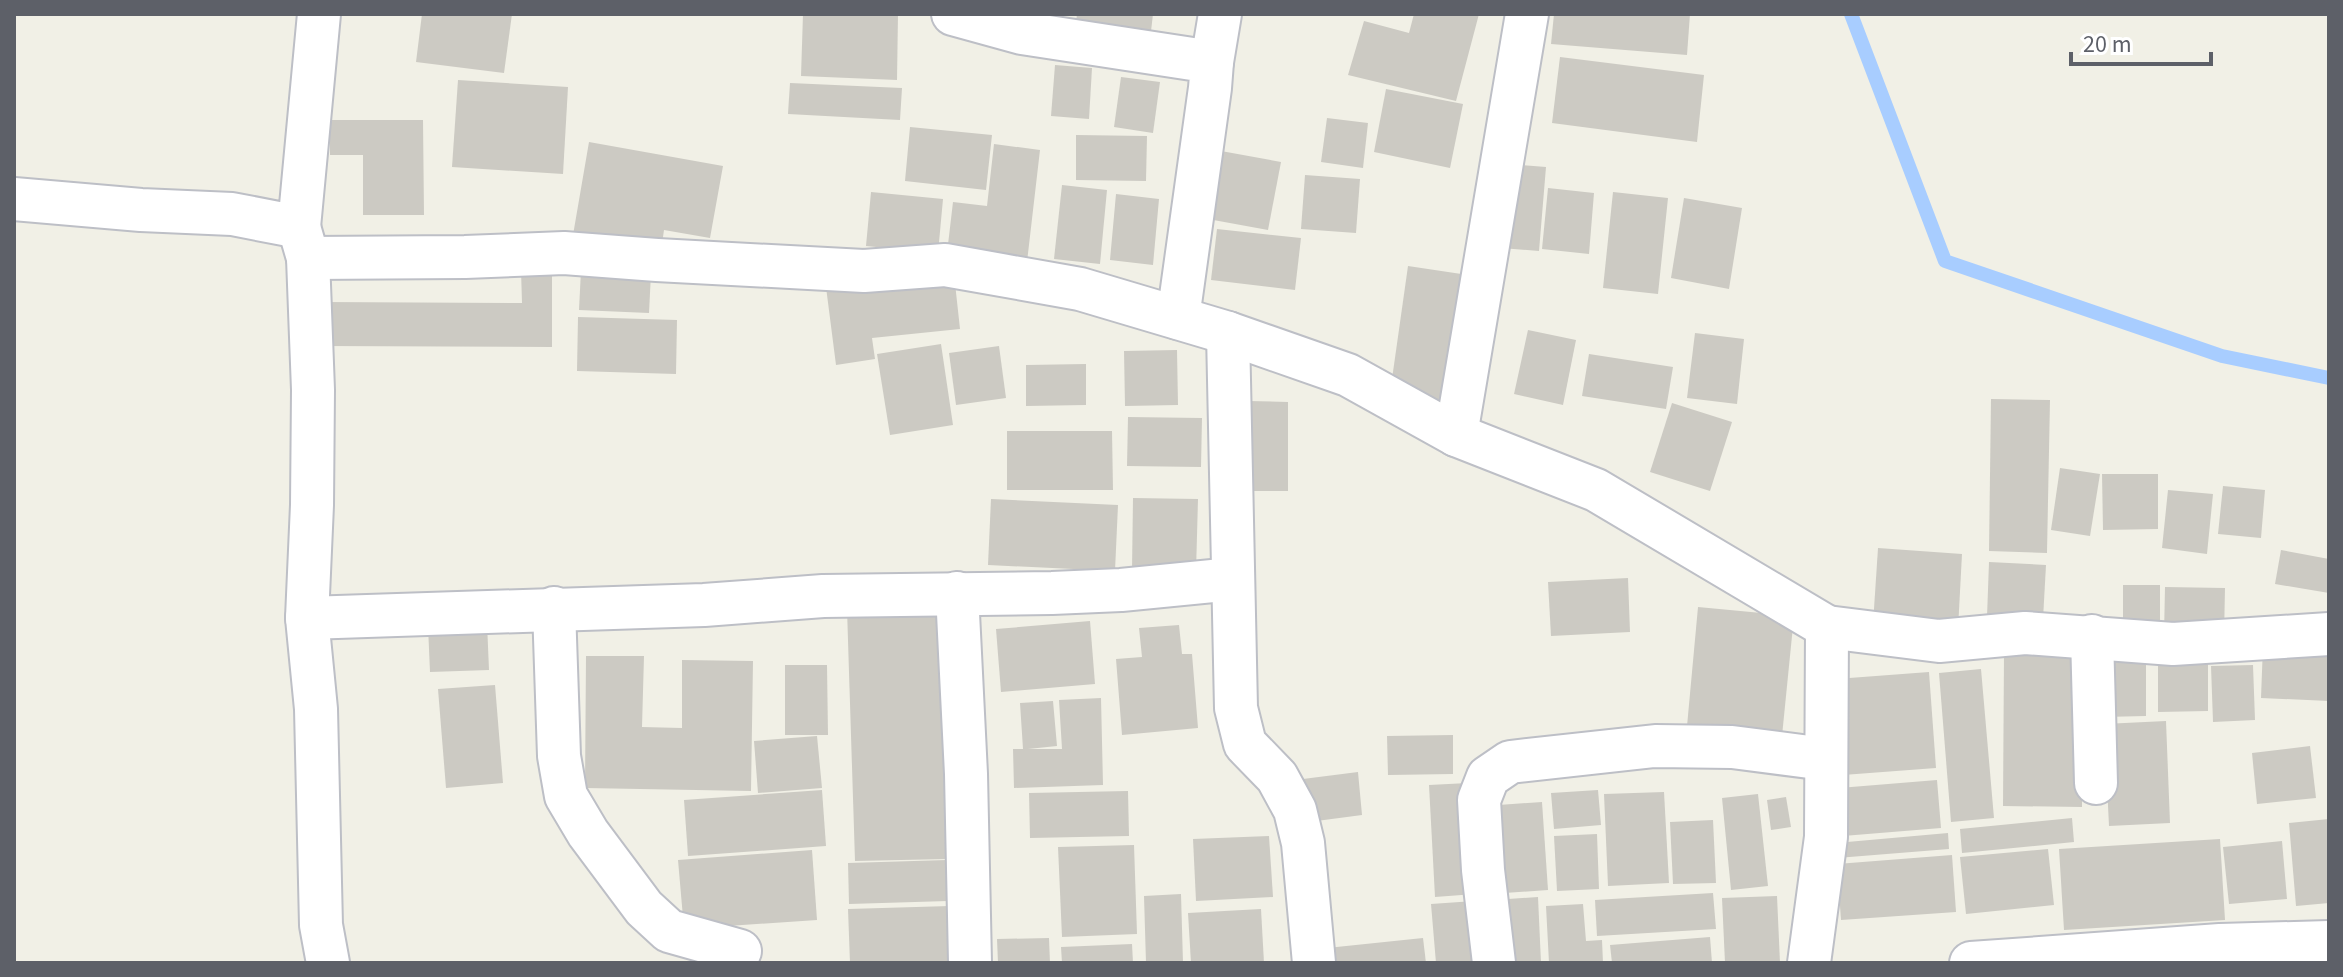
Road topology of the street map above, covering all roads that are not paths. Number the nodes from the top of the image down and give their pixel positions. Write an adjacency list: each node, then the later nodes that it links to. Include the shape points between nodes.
1 (319, 14): 7 (street)
2 (953, 14): 5 (street, via 1022,33)
3 (1220, 14): 5 (street)
4 (1527, 14): 10 (street)
5 (1212, 62): 8 (street)
6 (14, 199): 7 (street, via 232,214)
7 (303, 243): 8 (street, via 465,257 564,253 864,271 945,265 1080,289); 14 (street, via 313,419)
8 (1178, 318): 9 (street)
9 (1228, 333): 10 (street, via 1348,375); 11 (street)
10 (1456, 435): 15 (street, via 1596,490)
11 (1233, 579): 12 (street, via 1121,590); 24 (street, via 1239,727 1245,744 1277,777 1295,810)
12 (957, 593): 13 (street); 23 (street)
13 (554, 608): 14 (street); 21 (street, via 559,756 566,796 644,908 669,931)
14 (307, 618): 22 (street, via 316,709 321,925)
15 (1827, 627): 17 (street, via 1939,641 2025,633); 18 (street)
16 (2329, 634): 17 (street, via 2173,644)
17 (2092, 636): 19 (street)
18 (1825, 759): 25 (street, via 1732,747 1655,746 1510,762 1488,777 1479,800); 26 (street, via 1826,837)
19 (2096, 783)
20 (2329, 942): 27 (street)
21 (740, 951)
22 (328, 963)
23 (970, 963)
24 (1314, 963)
25 (1494, 963)
26 (1809, 963)
27 (1971, 963)

